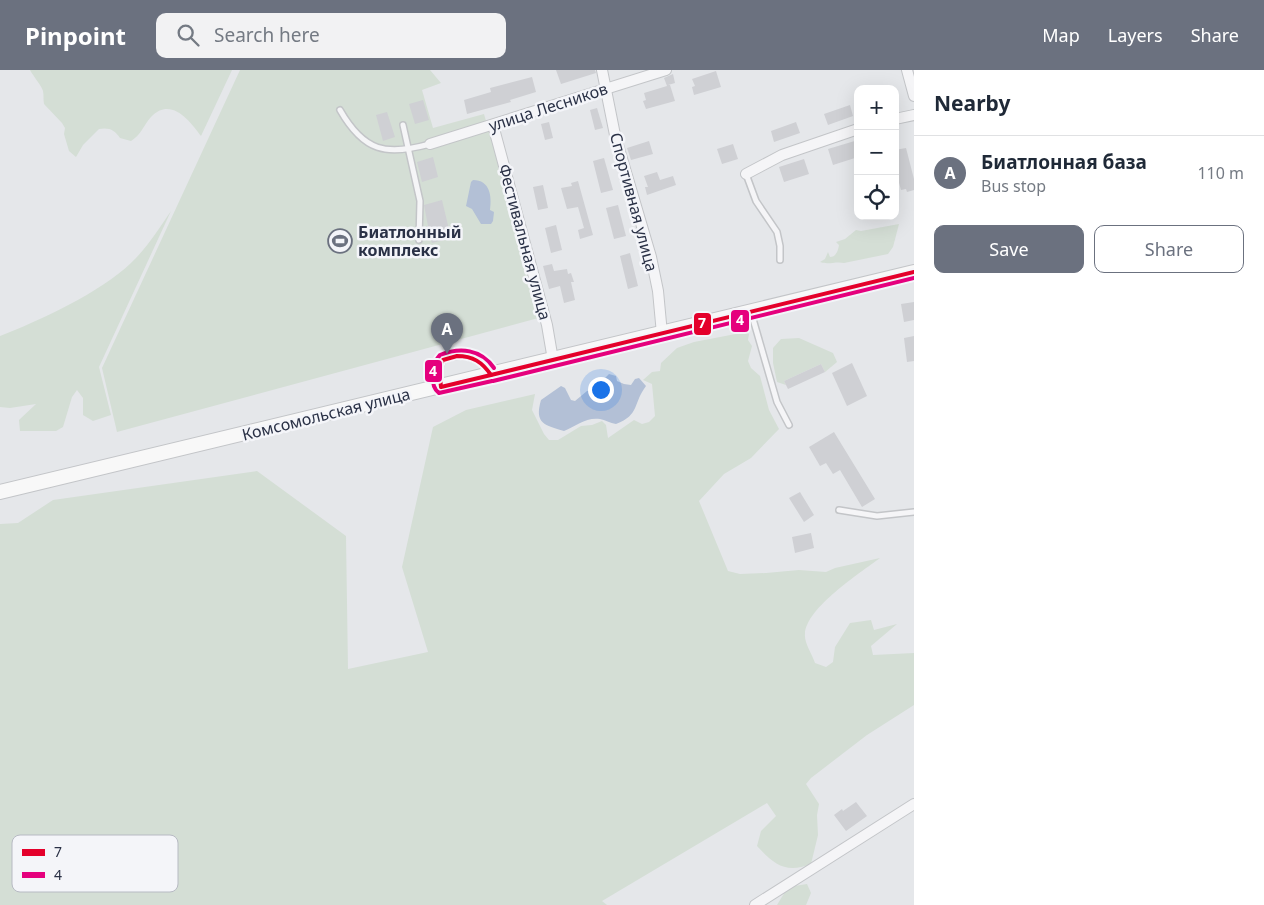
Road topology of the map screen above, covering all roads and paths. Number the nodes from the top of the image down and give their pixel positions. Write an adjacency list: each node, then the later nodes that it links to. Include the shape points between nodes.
1 (602, 70): 4 (street, Спортивная улица)
2 (906, 70): 5 (street)
3 (662, 71): 4 (street, улица Лесников)
4 (606, 88): 10 (street, улица Лесников); 19 (street, Спортивная улица, via 615,136 658,291)
5 (914, 96)
6 (340, 110): 13 (lane, via 355,132 373,145)
7 (914, 115): 8 (street)
8 (899, 118)
9 (403, 125): 13 (lane)
10 (492, 125): 12 (street, улица Лесников); 20 (street, Фестивальная улица, via 547,325)
11 (855, 130): 14 (street, via 782,155)
12 (430, 144): 13 (lane)
13 (408, 150): 15 (lane, via 420,201)
14 (746, 174): 16 (lane, via 756,201 777,232)
15 (419, 240)
16 (780, 260)
17 (914, 272): 18 (main road, Комсомольская улица)
18 (751, 312): 19 (main road, Комсомольская улица); 23 (lane, via 775,397)
19 (662, 334): 20 (main road, Комсомольская улица)
20 (553, 360): 21 (main road, Комсомольская улица)
21 (491, 375): 22 (main road, Комсомольская улица); 22 (lane, via 475,358 460,355 443,360 439,368)
22 (441, 387): 24 (main road, Комсомольская улица)
23 (789, 425)
24 (0, 492)
25 (839, 510): 26 (lane, via 877,516)
26 (914, 512)
27 (914, 804): 28 (street)
28 (755, 905)

